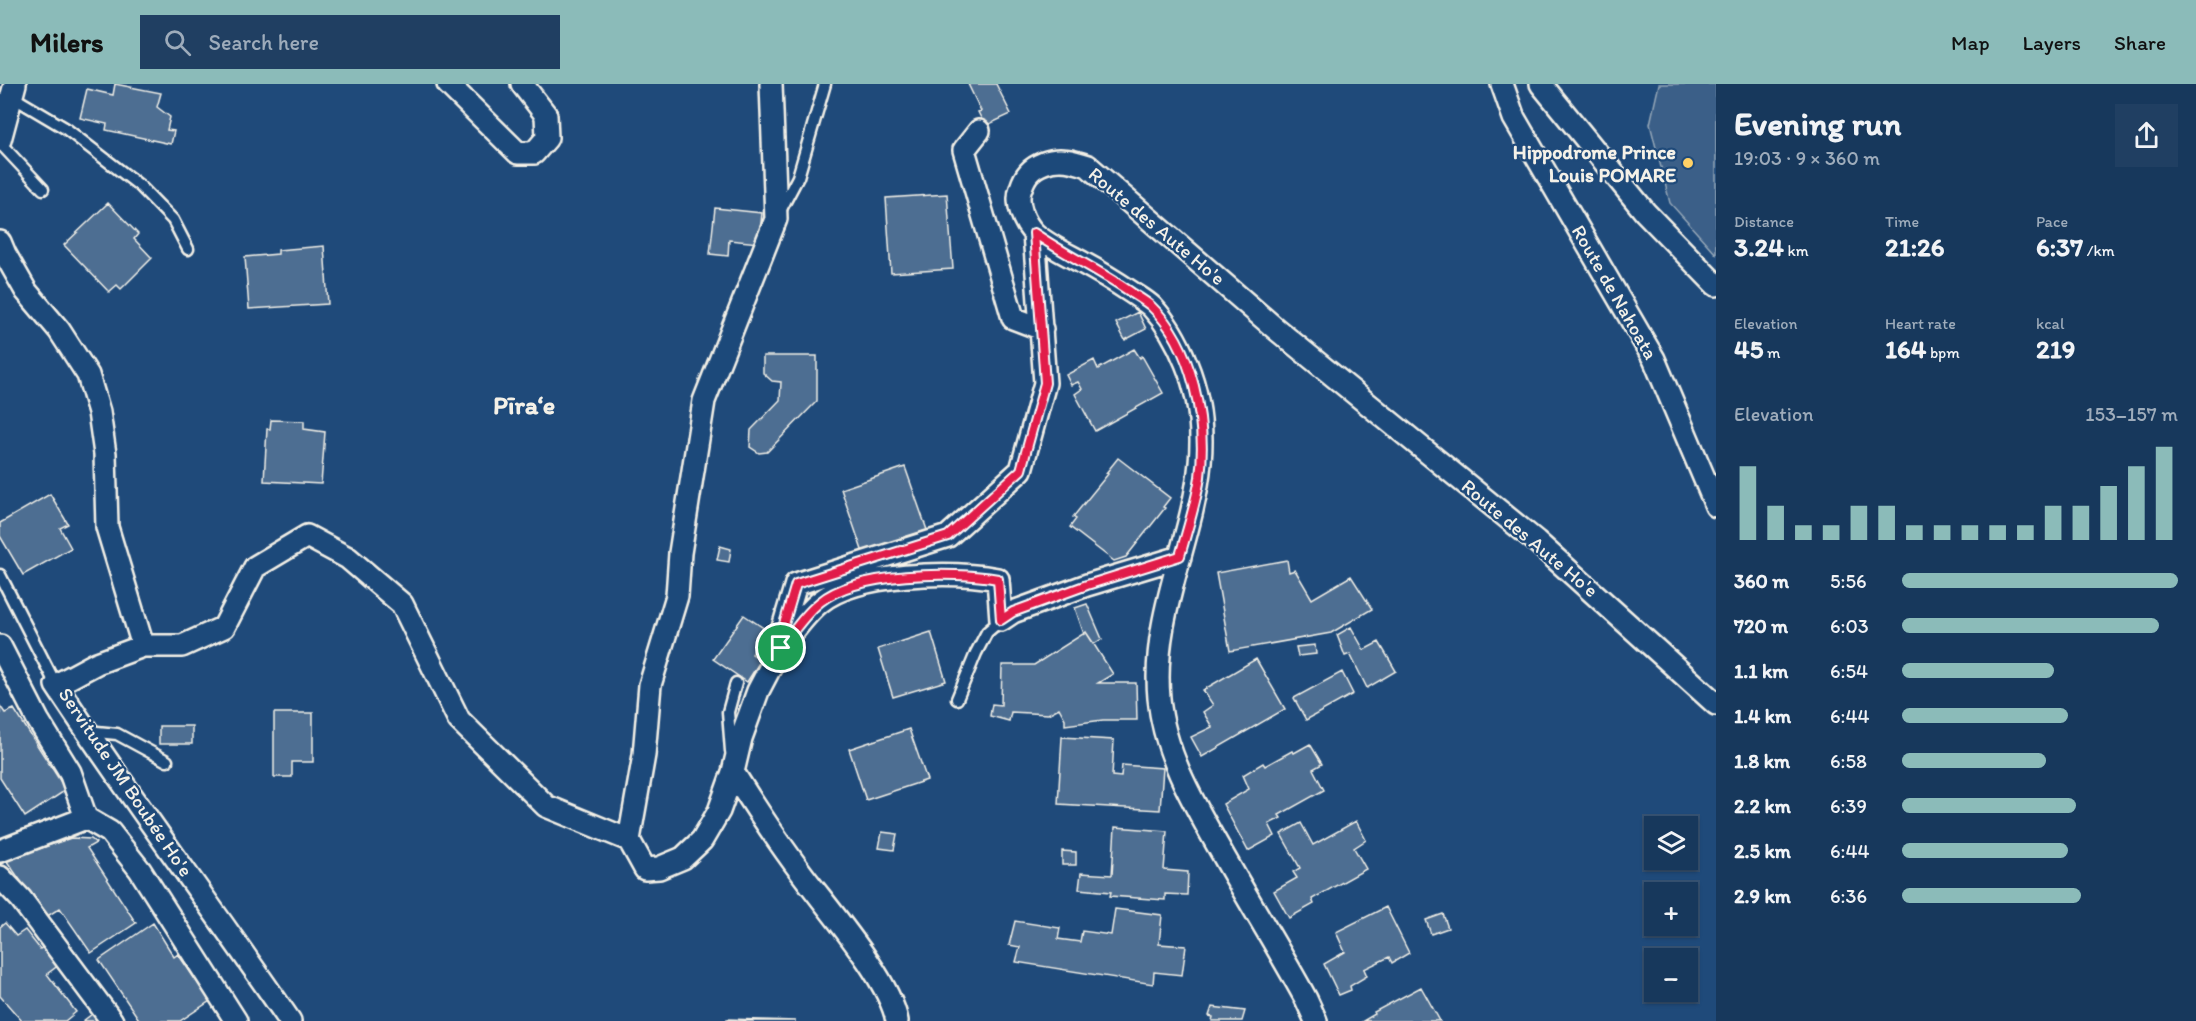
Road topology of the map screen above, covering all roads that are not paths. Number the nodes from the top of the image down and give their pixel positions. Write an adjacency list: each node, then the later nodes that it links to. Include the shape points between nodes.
1 (448, 84): 2 (street, via 518,153 534,153 547,138 546,115)
2 (522, 84)
3 (771, 84): 11 (street)
4 (825, 84): 11 (lane, via 798,177)
5 (1502, 84): 17 (street, Route de Nahoata, via 1514,118 1654,359)
6 (1540, 84): 15 (street, via 1645,212)
7 (13, 90): 9 (street); 14 (lane, via 140,186 173,220)
8 (979, 131): 16 (street, via 964,150 1013,318)
9 (0, 142): 10 (lane)
10 (43, 189)
11 (776, 219): 32 (street, via 704,401 677,596 650,685 644,755)
12 (1034, 233): 16 (street); 18 (street, Route des Aute Ho'e, via 1151,306 1186,361 1194,382 1202,450 1200,477); 27 (street, Route des Aute Ho'e, via 1021,212 1019,193 1025,176 1051,159 1088,166 1276,329 1536,541)
13 (0, 242): 22 (street, via 26,291 59,330 88,375 105,454 108,527)
14 (188, 249)
15 (1716, 285)
16 (1042, 329): 23 (street, via 1045,383 1021,470 948,536 796,584)
17 (1716, 506)
18 (1180, 556): 20 (street, via 1087,585); 39 (street, Route des Aute Ho'e, via 1162,627 1158,661 1159,700 1166,732 1196,806)
19 (0, 575): 25 (lane)
20 (1001, 620): 23 (street, via 998,579 976,576 866,581 819,602); 26 (lane, via 987,632)
21 (0, 646): 31 (street, via 70,772)
22 (143, 646): 25 (street, Servitude JM Boubée Ho'e, via 97,663); 32 (street, via 182,646 224,627 255,567 307,536 348,558 402,604 459,720 546,806)
23 (781, 648): 30 (street, via 758,691)
24 (736, 683): 30 (lane, via 728,712)
25 (56, 685): 28 (street, Servitude JM Boubée Ho'e)
26 (957, 699)
27 (1716, 704)
28 (86, 730): 29 (lane, via 117,735); 37 (street, Servitude JM Boubée Ho'e)
29 (167, 761)
30 (733, 772): 32 (street, via 719,811 702,840 683,858 645,869); 38 (street, via 791,860 875,971)
31 (86, 818): 33 (street); 36 (street, via 110,832 140,870)
32 (629, 840)
33 (0, 851)
34 (0, 877): 35 (street, via 21,899)
35 (112, 1021)
36 (236, 1021)
37 (290, 1021)
38 (897, 1021)
39 (1316, 1021)

